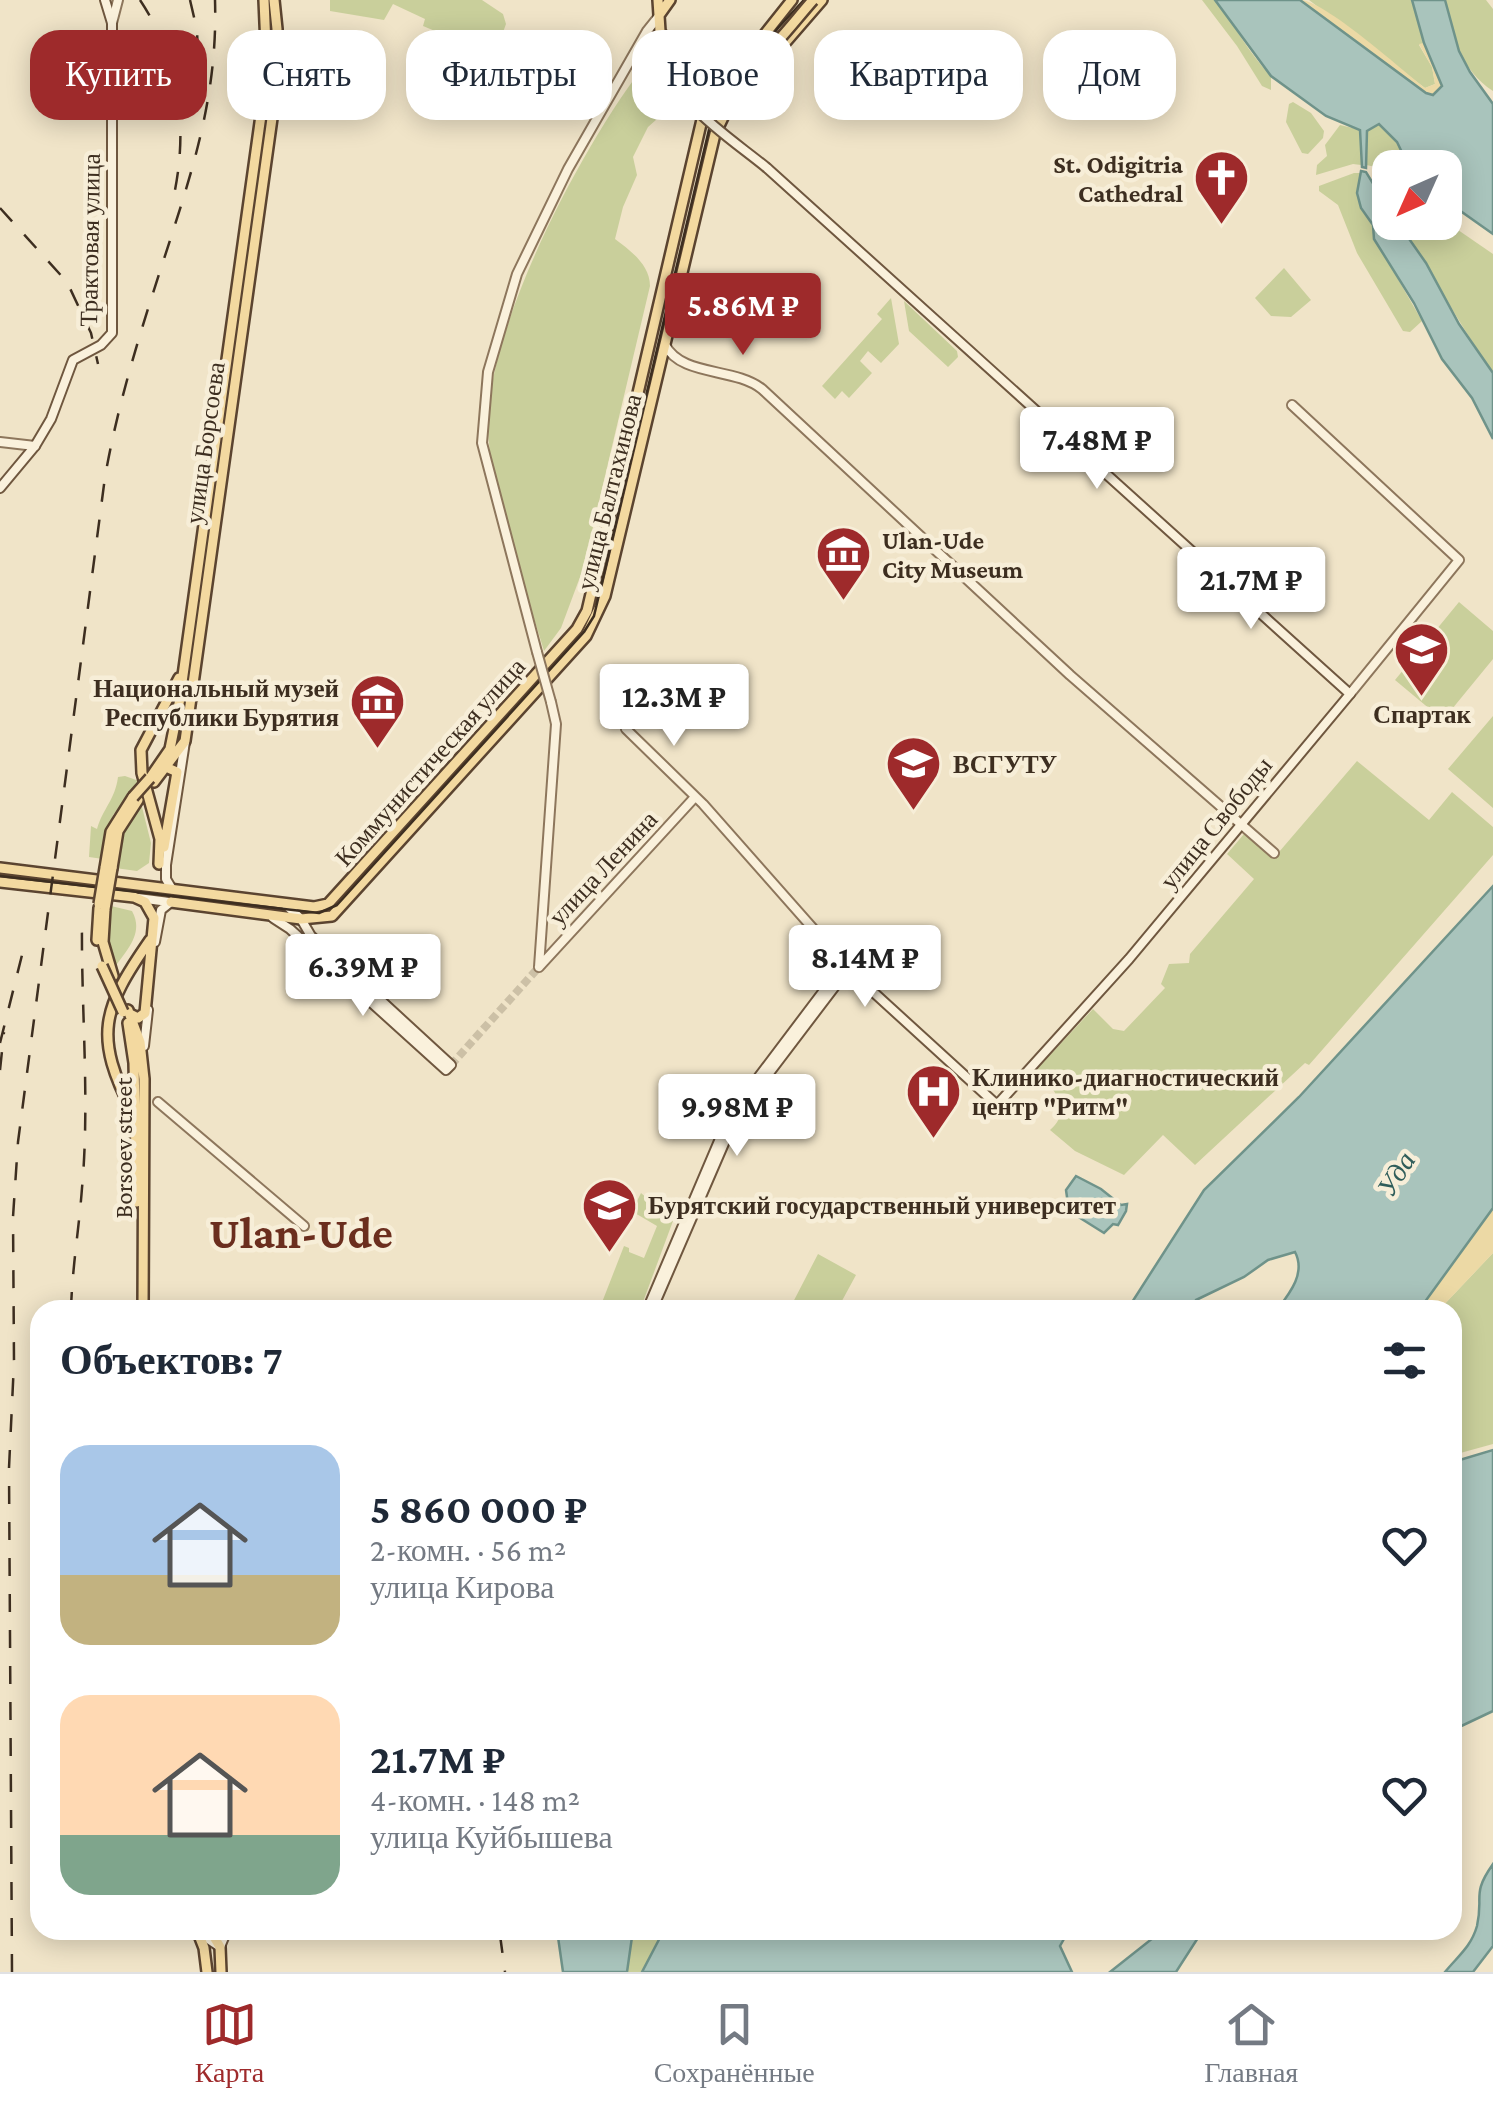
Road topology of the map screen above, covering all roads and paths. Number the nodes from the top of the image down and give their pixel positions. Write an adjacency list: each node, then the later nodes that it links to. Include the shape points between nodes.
1 (105, 0): 11 (main road, Трактовая улица)
2 (118, 0): 11 (main road)
3 (264, 0): 25 (main road, улица Борсоева, via 262,101)
4 (274, 0): 28 (main road, улица Борсоева, via 274,104)
5 (658, 0): 10 (main road)
6 (670, 0): 10 (main road)
7 (792, 0): 17 (main road, улица Балтахинова, via 704,111)
8 (814, 0): 14 (main road, bridge)
9 (822, 0): 18 (main road, улица Балтахинова, via 720,122)
10 (660, 14): 12 (main road); 13 (main road)
11 (112, 23): 22 (main road, Трактовая улица, via 113,320 108,339 73,360)
12 (649, 30)
13 (661, 30)
14 (787, 30)
15 (632, 57): 31 (main road, улица Ленина, bridge, via 517,274 488,372 482,443 556,724 540,967)
16 (711, 120): 26 (main road, bridge)
17 (657, 305): 18 (main road); 24 (main road, улица Балтахинова)
18 (673, 308): 19 (main road, улица Балтахинова)
19 (665, 345): 32 (main road, via 676,360 762,389); 44 (main road, улица Балтахинова, via 597,619 332,916)
20 (1292, 405): 26 (main road, улица Свободы, via 1460,560)
21 (0, 442): 22 (main road)
22 (35, 446): 23 (main road, Трактовая улица)
23 (0, 488)
24 (587, 610): 41 (main road, Коммунистическая улица, via 577,629 328,904)
25 (183, 671): 30 (main road, улица Борсоева, via 170,749); 34 (main road, via 141,750)
26 (1350, 694): 32 (main road, улица Свободы)
27 (626, 728): 31 (main road)
28 (185, 741): 29 (main road); 38 (main road, улица Борсоева, via 166,865)
29 (168, 768): 30 (main road); 34 (main road, via 177,772)
30 (152, 780): 42 (main road, bridge, via 111,832)
31 (696, 797): 46 (main road)
32 (1242, 825): 33 (main road); 46 (main road, улица Свободы, via 997,1105)
33 (1274, 853)
34 (160, 864): 37 (main road, via 158,874)
35 (0, 868): 37 (main road, Коммунистическая улица)
36 (0, 882): 39 (main road)
37 (139, 885): 38 (main road, Коммунистическая улица)
38 (172, 889): 41 (main road, Коммунистическая улица)
39 (134, 897): 40 (main road); 45 (main road, via 150,908)
40 (171, 902): 43 (main road); 49 (main road, via 161,910 152,958)
41 (283, 903): 44 (main road)
42 (102, 908): 48 (main road, Borsoev street, bridge, via 103,942); 48 (main road, bridge, via 102,966)
43 (264, 915): 44 (main road); 47 (main road)
44 (301, 918): 47 (main road)
45 (152, 941): 48 (main road, via 145,1013 138,1018); 53 (main road, Borsoev street, via 132,966 106,1026)
46 (846, 966): 58 (main road, via 736,1118)
47 (379, 1003): 50 (main road)
48 (128, 1012): 49 (main road, Borsoev street); 53 (main road, Borsoev street)
49 (143, 1060): 51 (main road, Borsoev street)
50 (449, 1067)
51 (144, 1100): 52 (main road); 54 (main road, Borsoev street)
52 (158, 1102): 54 (main road); 55 (main road)
53 (134, 1115): 56 (main road, Borsoev street)
54 (144, 1125): 57 (main road, Borsoev street)
55 (304, 1226)
56 (140, 1300)
57 (140, 1300)
58 (654, 1300)
59 (209, 1940): 61 (main road)
60 (211, 1940): 62 (main road)
61 (207, 1968)
62 (221, 1972)

